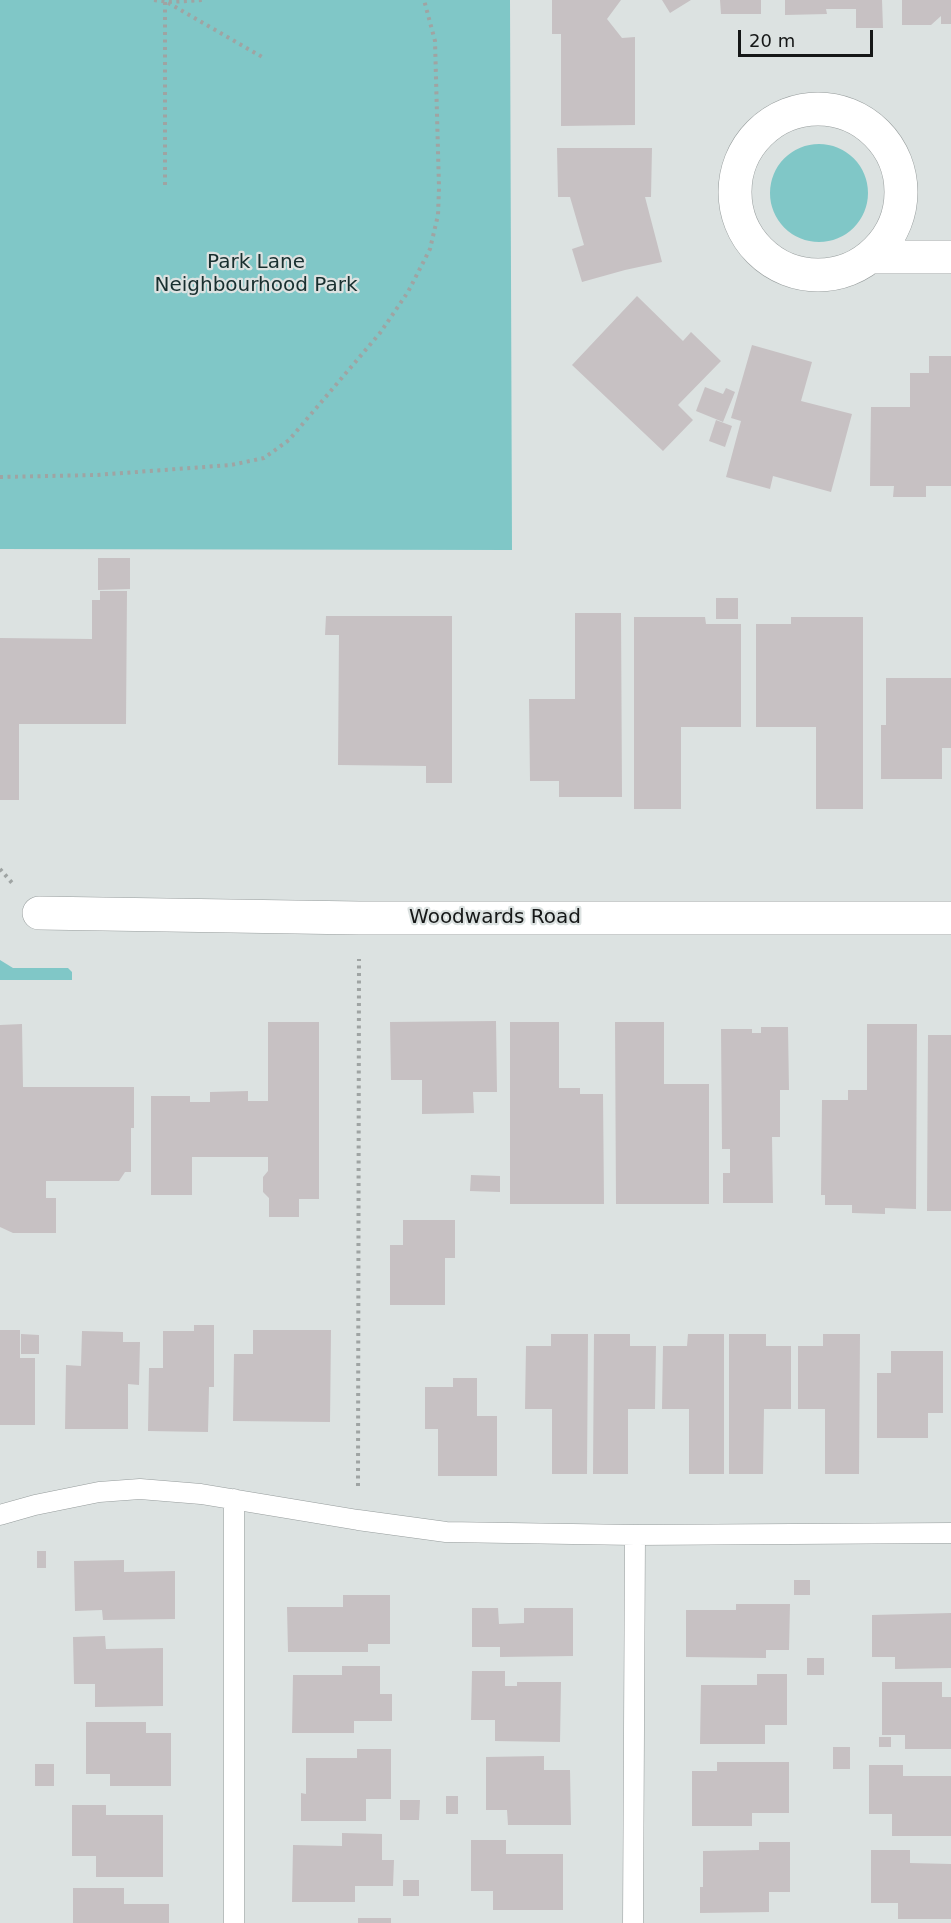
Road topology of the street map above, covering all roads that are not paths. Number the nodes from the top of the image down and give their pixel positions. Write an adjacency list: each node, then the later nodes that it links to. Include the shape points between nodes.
1 (870, 257): 1 (street, via 847,270 820,275 781,267 759,251 741,223 735,190 740,163 763,129 801,111 829,110 855,117 878,134 893,157 901,197 888,237); 2 (street)
2 (951, 257)
3 (39, 913): 4 (street, Woodwards Road, via 359,918)
4 (951, 918)
5 (234, 1499): 6 (lane, via 120,1490 58,1499); 8 (lane, via 446,1532); 9 (lane)
6 (0, 1515)
7 (951, 1533): 8 (lane)
8 (635, 1535): 10 (lane)
9 (234, 1923)
10 (633, 1923)

